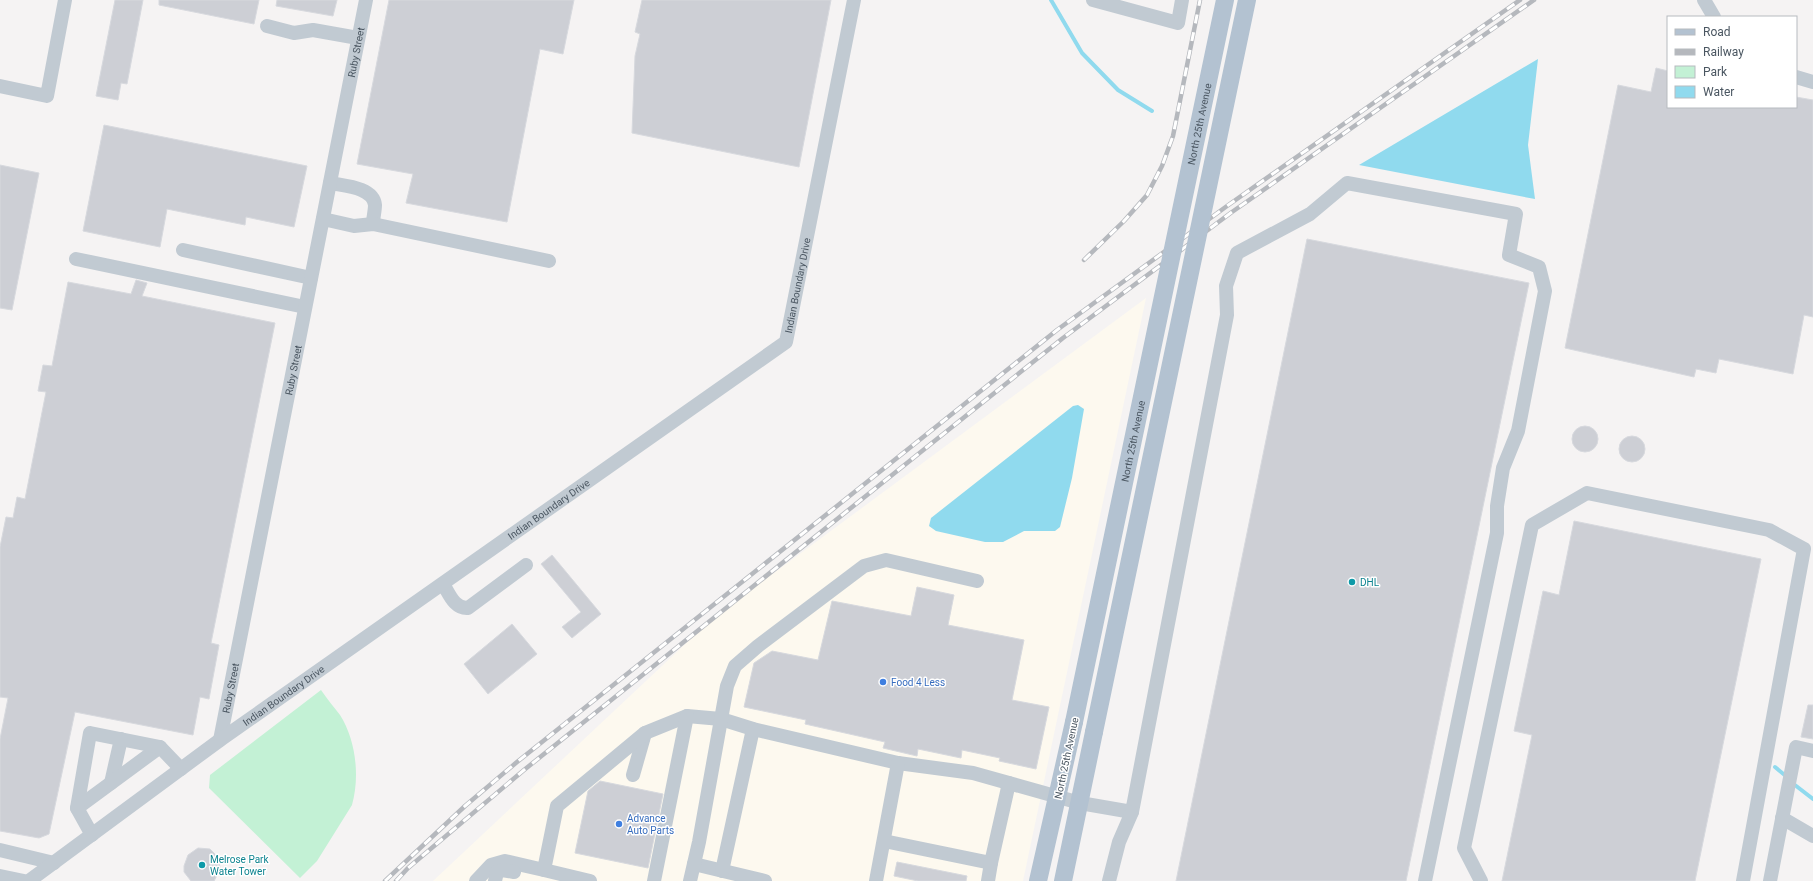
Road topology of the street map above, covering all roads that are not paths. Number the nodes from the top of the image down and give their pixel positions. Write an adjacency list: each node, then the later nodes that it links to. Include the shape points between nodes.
1 (65, 0): 14 (street, via 47,96)
2 (366, 0): 11 (street, Ruby Street)
3 (854, 0): 25 (street, Indian Boundary Drive, via 786,342)
4 (1093, 0): 5 (street, via 1178,23)
5 (1182, 0)
6 (1225, 0): 39 (main road, North 25th Avenue, bridge)
7 (1247, 0): 40 (main road, bridge)
8 (1704, 0): 9 (street)
9 (1713, 16)
10 (267, 26): 11 (street, via 294,33 313,30)
11 (358, 38): 15 (street, Ruby Street)
12 (1797, 78): 13 (street)
13 (1813, 82)
14 (0, 86)
15 (330, 183): 16 (street, Ruby Street); 17 (street, via 366,191 373,197)
16 (323, 219): 17 (street, via 354,226); 21 (street, Ruby Street)
17 (373, 224): 20 (street)
18 (183, 250): 21 (street)
19 (76, 259): 22 (street)
20 (549, 261)
21 (311, 278): 22 (street, Ruby Street)
22 (305, 307): 31 (street, Ruby Street)
23 (526, 565): 25 (street, via 468,608 462,609 457,606)
24 (977, 581): 27 (street, via 886,560 864,566 735,666 727,686)
25 (443, 584): 31 (street, Indian Boundary Drive)
26 (687, 716): 27 (street); 29 (street); 59 (street)
27 (721, 719): 28 (street); 50 (street)
28 (753, 729): 34 (street); 52 (street)
29 (645, 733): 36 (street); 51 (street, via 557,806)
30 (121, 739): 32 (street); 37 (street); 41 (street, via 90,733)
31 (220, 740): 35 (street, Indian Boundary Drive)
32 (160, 747): 35 (street); 37 (street)
33 (1813, 751): 43 (street, via 1796,747)
34 (898, 763): 38 (street, via 973,773); 46 (street)
35 (181, 769): 44 (street, Indian Boundary Drive)
36 (633, 775)
37 (112, 783): 41 (street)
38 (1009, 783): 39 (street); 49 (street)
39 (1058, 796): 40 (street); 64 (main road, North 25th Avenue)
40 (1080, 803): 42 (street); 65 (main road)
41 (77, 808): 44 (street)
42 (1132, 812): 66 (street, via 1119,842); 67 (street, via 1227,315 1226,286 1237,252 1310,214 1347,183 1516,214 1509,254 1539,267 1545,291 1518,431 1503,468 1496,506 1497,532)
43 (1782, 818): 45 (street); 70 (street)
44 (92, 835): 48 (street, Indian Boundary Drive)
45 (1813, 836)
46 (884, 841): 49 (street); 62 (street)
47 (0, 850): 48 (street)
48 (54, 863): 55 (street, Indian Boundary Drive)
49 (992, 863): 63 (street)
50 (694, 864): 52 (street); 60 (street)
51 (543, 870): 56 (street, via 505,861 491,865); 57 (street, via 526,875 502,870 497,872); 58 (street)
52 (728, 875): 61 (street)
53 (0, 876): 54 (street)
54 (24, 881)
55 (29, 881)
56 (476, 881)
57 (495, 881)
58 (590, 881)
59 (654, 881)
60 (690, 881)
61 (765, 881)
62 (876, 881)
63 (988, 881)
64 (1038, 881)
65 (1063, 881)
66 (1109, 881)
67 (1425, 881)
68 (1481, 881): 69 (street, via 1464,848 1532,525 1588,493 1769,530 1804,549)
69 (1744, 881)
70 (1770, 881)

